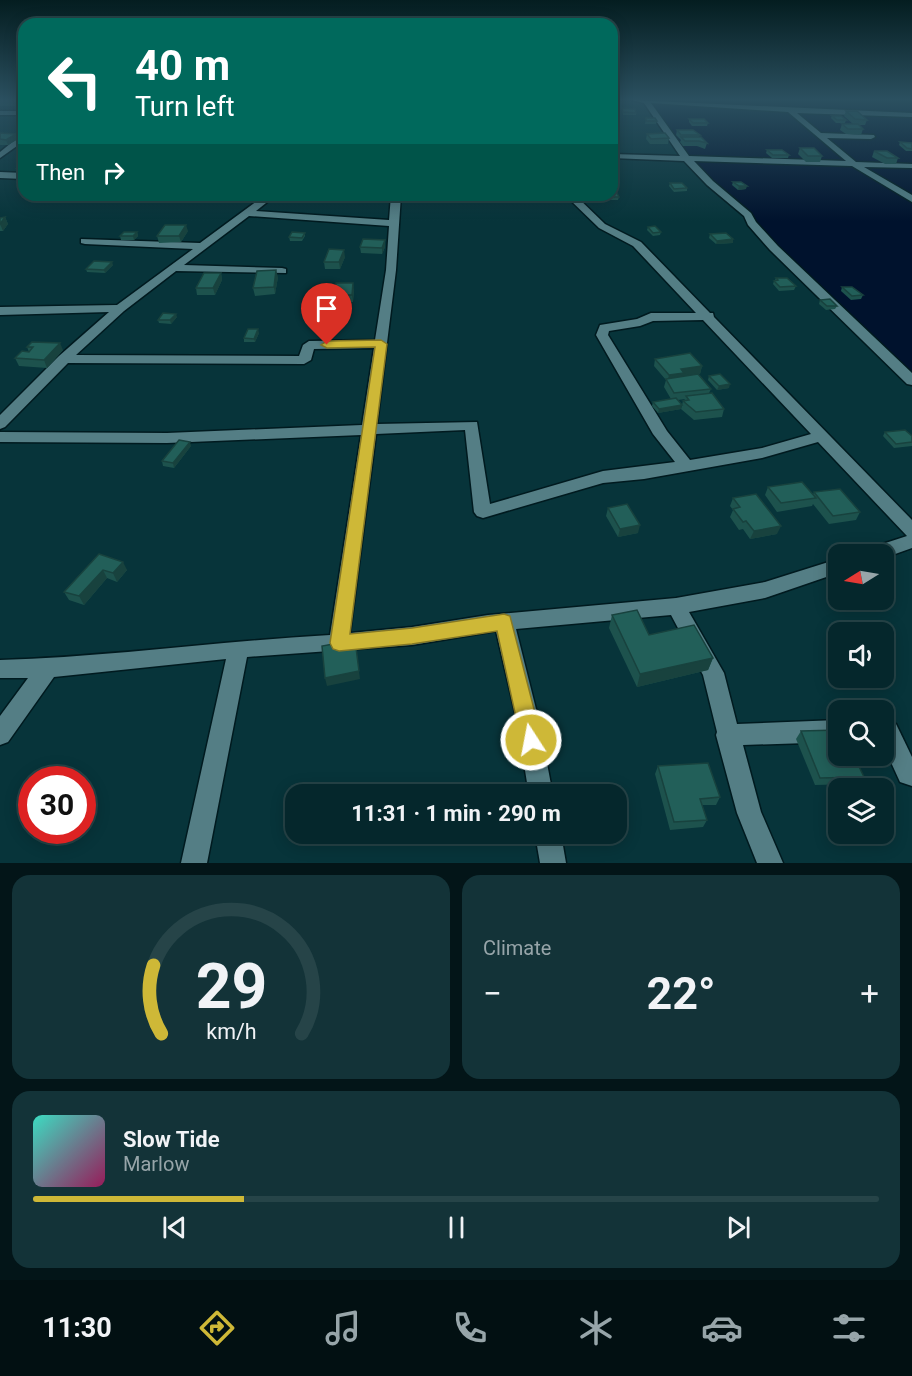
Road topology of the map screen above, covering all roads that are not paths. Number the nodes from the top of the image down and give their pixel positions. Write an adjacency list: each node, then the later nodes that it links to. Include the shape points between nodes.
1 (672, 140): 6 (street)
2 (826, 140): 7 (street)
3 (18, 142): 4 (street)
4 (0, 156)
5 (618, 156): 6 (street)
6 (686, 158): 7 (street); 26 (street, via 748,214 751,223 774,248)
7 (855, 165): 8 (street); 11 (street)
8 (912, 166)
9 (0, 175): 10 (street)
10 (18, 176)
11 (912, 199)
12 (262, 201): 15 (street)
13 (395, 201): 16 (street)
14 (576, 201): 23 (street, via 602,226 637,243)
15 (245, 213): 16 (street); 18 (street)
16 (393, 223): 24 (street, via 395,241)
17 (85, 241): 18 (street)
18 (201, 246): 19 (street)
19 (174, 268): 20 (street); 21 (street)
20 (282, 271)
21 (120, 308): 22 (street); 25 (street)
22 (0, 311)
23 (709, 316): 30 (street); 31 (street, via 651,316 640,322 604,328 602,335 661,434)
24 (381, 344): 25 (street, via 309,345 304,360); 28 (street)
25 (64, 359): 27 (street)
26 (912, 381)
27 (0, 424)
28 (370, 429): 29 (street, via 166,438); 31 (street, via 472,425 483,512 603,477); 38 (street)
29 (0, 437)
30 (819, 437): 31 (street, via 762,453); 32 (street)
31 (686, 466)
32 (912, 531)
33 (912, 541): 34 (street)
34 (894, 547)
35 (828, 569): 36 (street, via 765,590)
36 (676, 606): 37 (street); 44 (street, via 712,673)
37 (504, 622): 38 (street); 47 (street)
38 (339, 643): 39 (street)
39 (238, 649): 40 (street); 49 (street)
40 (48, 668): 41 (street); 43 (street)
41 (0, 669)
42 (828, 730): 44 (street)
43 (0, 734)
44 (727, 735): 51 (street, via 749,813)
45 (894, 745): 46 (street, via 908,774)
46 (912, 774)
47 (539, 784)
48 (550, 844): 50 (street)
49 (194, 863)
50 (553, 863)
51 (770, 863)

